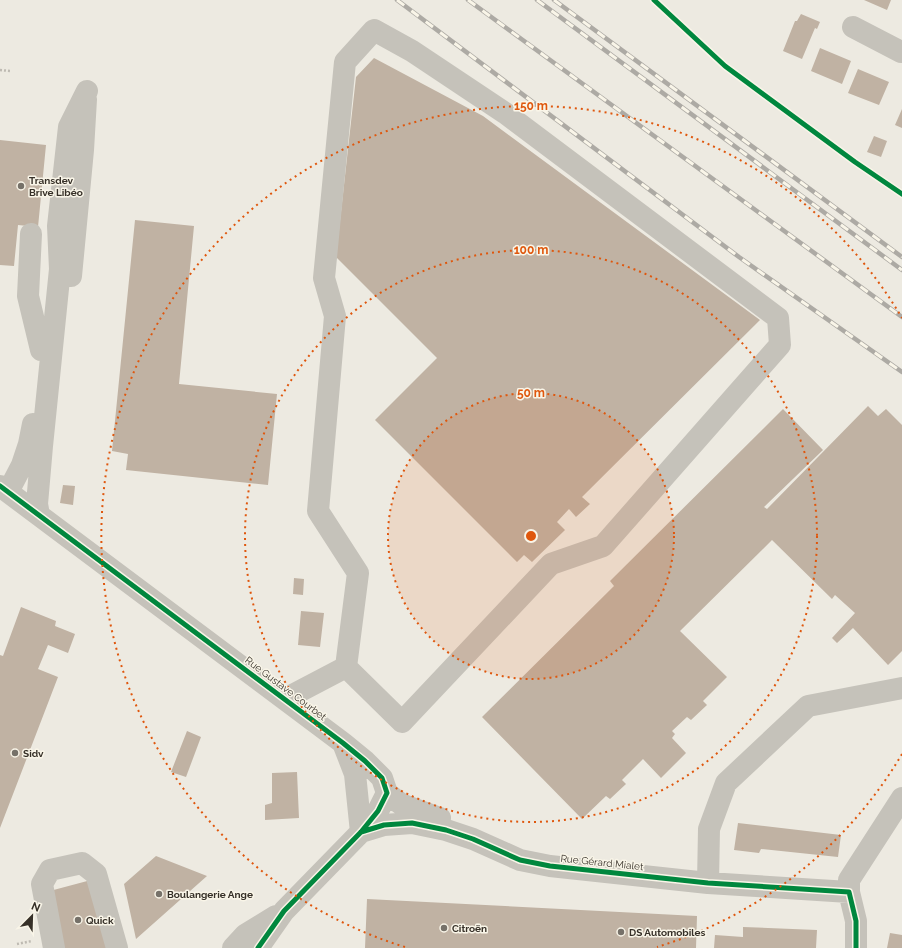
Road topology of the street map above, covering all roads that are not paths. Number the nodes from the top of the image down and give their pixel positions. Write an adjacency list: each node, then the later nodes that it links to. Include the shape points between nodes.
1 (853, 27): 2 (street)
2 (902, 51)
3 (58, 126): 4 (street)
4 (69, 149): 6 (street, via 48,227 48,275); 8 (street, via 58,226 60,269 37,504)
5 (31, 234): 6 (street, via 28,296)
6 (41, 350): 7 (street, via 29,444 22,465)
7 (4, 489): 8 (street, Rue Gustave Courbet)
8 (39, 515): 11 (street, Rue Gustave Courbet)
9 (346, 667): 9 (street, via 358,573 318,512 335,316 324,278 345,62 374,30 412,51 505,113 778,318 780,345 602,546 551,564 402,722); 11 (street)
10 (902, 688): 17 (street, via 808,706 726,783 709,829)
11 (285, 699): 12 (street, Rue Gustave Courbet, via 343,743)
12 (363, 771): 14 (street, Rue Gustave Courbet, via 382,778); 15 (street)
13 (902, 798): 18 (street, via 849,880)
14 (394, 799): 15 (street, via 378,811); 16 (street, Rue Gérard Mialet, via 442,819)
15 (360, 832): 16 (street, Rue Gérard Mialet, via 384,825 412,823); 19 (street)
16 (473, 839): 17 (street, Rue Gérard Mialet, via 520,860 550,866)
17 (708, 883): 18 (street, Rue Gérard Mialet)
18 (848, 892): 24 (street, via 856,921)
19 (284, 911): 22 (street, via 245,935); 23 (street)
20 (54, 948): 21 (street, via 42,884 50,870 82,863 96,874)
21 (117, 948)
22 (233, 948)
23 (258, 948)
24 (856, 948)

